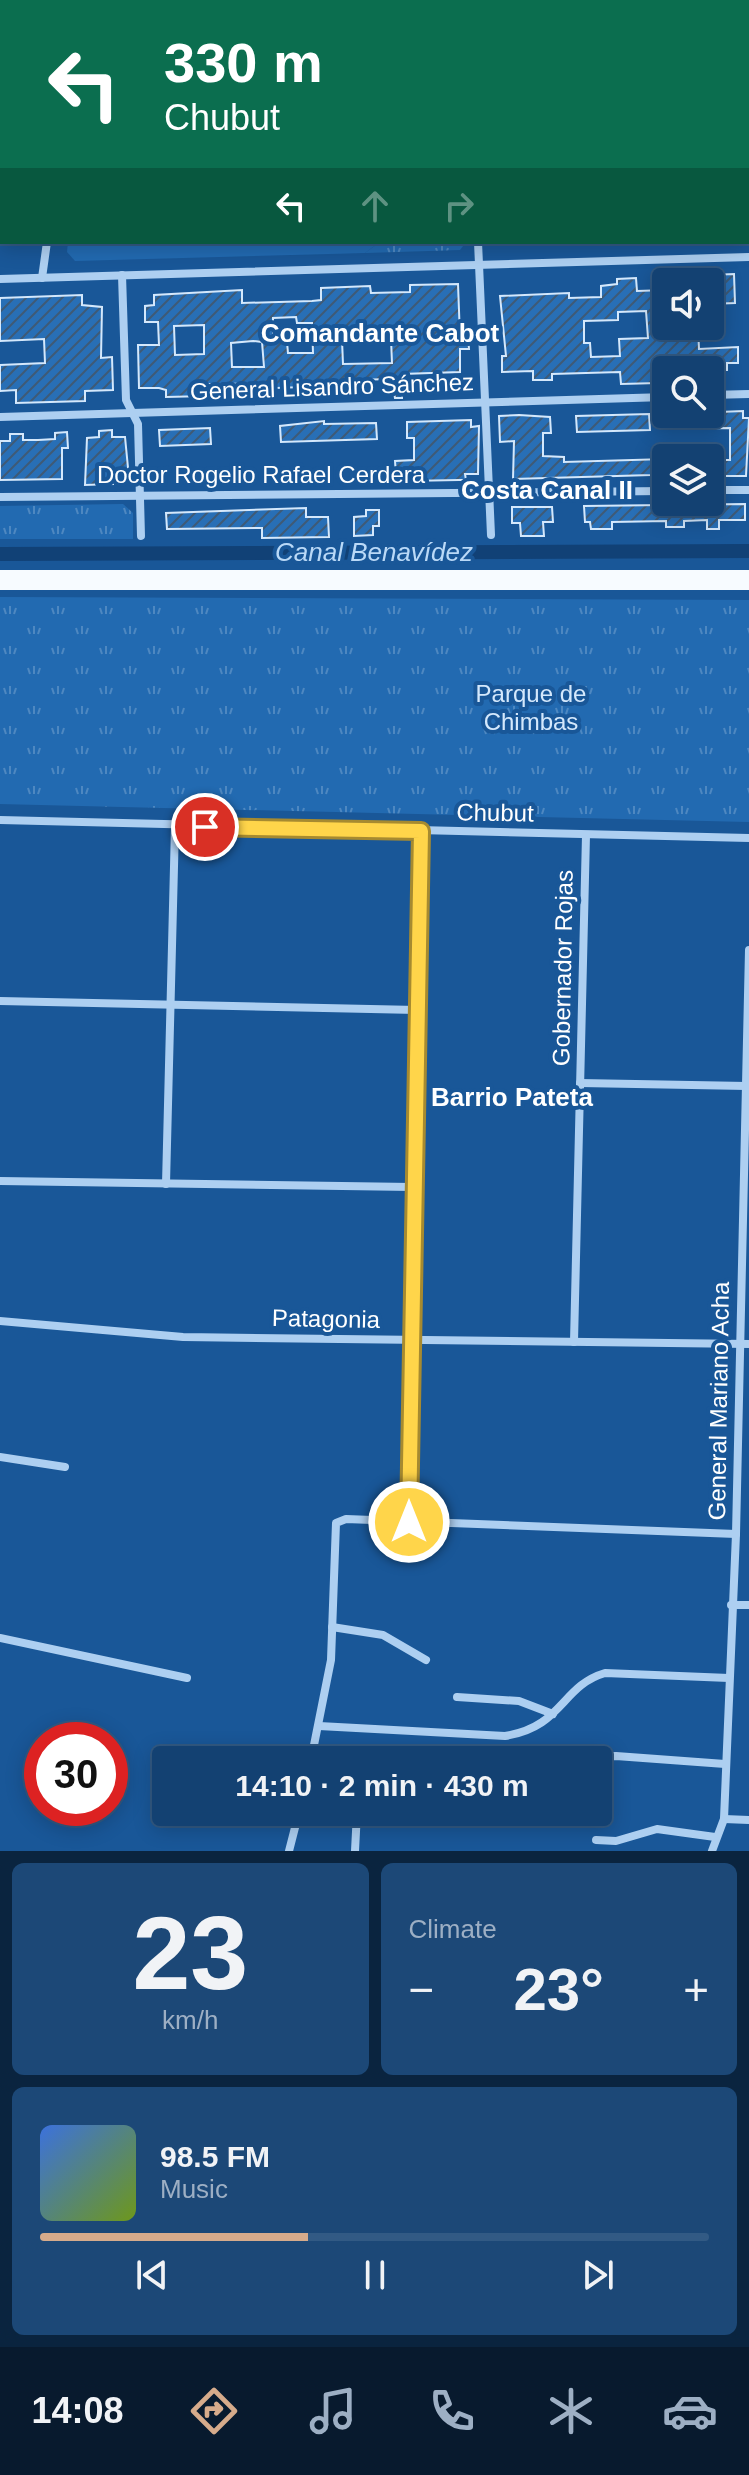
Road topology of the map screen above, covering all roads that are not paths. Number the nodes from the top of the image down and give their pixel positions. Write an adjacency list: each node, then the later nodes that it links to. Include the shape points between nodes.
1 (47, 244): 6 (street)
2 (478, 244): 4 (street)
3 (749, 257): 4 (street)
4 (478, 265): 5 (street); 11 (street)
5 (122, 275): 6 (street); 12 (street, via 126,400)
6 (42, 278): 7 (street)
7 (0, 279)
8 (749, 394): 9 (street)
9 (724, 395)
10 (652, 397): 11 (street, General Lisandro Sánchez)
11 (486, 402): 12 (street, General Lisandro Sánchez); 17 (street)
12 (133, 413): 13 (street, General Lisandro Sánchez); 18 (street, via 138,424)
13 (0, 417)
14 (724, 490): 15 (street)
15 (749, 490)
16 (652, 491): 17 (street, Doctor Rogelio Rafael Cerdera)
17 (490, 493): 18 (street, Doctor Rogelio Rafael Cerdera); 20 (street)
18 (140, 496): 19 (street, Doctor Rogelio Rafael Cerdera); 21 (street)
19 (0, 497)
20 (491, 535)
21 (141, 536)
22 (0, 580): 23 (main road)
23 (749, 580)
24 (0, 820): 25 (street, Chubut)
25 (175, 827): 26 (street, Chubut); 31 (street)
26 (421, 831): 27 (street, Chubut); 32 (street)
27 (586, 835): 28 (street, Chubut); 33 (street, Gobernador Rojas)
28 (749, 838)
29 (749, 950): 34 (street, General Mariano Acha)
30 (0, 1001): 31 (street)
31 (172, 1005): 32 (street); 36 (street)
32 (417, 1010): 37 (street)
33 (580, 1083): 34 (street); 40 (street, Gobernador Rojas)
34 (747, 1086): 41 (street, General Mariano Acha)
35 (0, 1181): 36 (street)
36 (166, 1184): 37 (street)
37 (412, 1187): 39 (street)
38 (0, 1321): 39 (street, Patagonia, via 183,1337)
39 (409, 1340): 40 (street, Patagonia); 44 (street)
40 (574, 1342): 41 (street, Patagonia)
41 (744, 1344): 45 (street, General Mariano Acha)
42 (0, 1457): 43 (street)
43 (65, 1467)
44 (409, 1522): 45 (street); 48 (street, via 336,1523)
45 (736, 1534): 46 (street, General Mariano Acha)
46 (731, 1605): 47 (street); 52 (street, General Mariano Acha)
47 (749, 1605)
48 (332, 1627): 50 (street, via 383,1635); 55 (street)
49 (0, 1638): 51 (street)
50 (426, 1660)
51 (187, 1678)
52 (729, 1678): 54 (street, via 605,1673 589,1677); 58 (street, General Mariano Acha)
53 (457, 1697): 54 (street, via 519,1701)
54 (553, 1714): 55 (street, via 526,1733 505,1736)
55 (319, 1726): 56 (street)
56 (314, 1746)
57 (612, 1756): 58 (street)
58 (725, 1764): 59 (street, General Mariano Acha)
59 (724, 1819): 60 (street); 63 (street, General Mariano Acha)
60 (749, 1820)
61 (295, 1826): 65 (street)
62 (356, 1826): 66 (street)
63 (715, 1837): 64 (street, via 657,1829 616,1841); 67 (street, General Mariano Acha)
64 (596, 1840)
65 (289, 1851)
66 (355, 1851)
67 (712, 1851)

